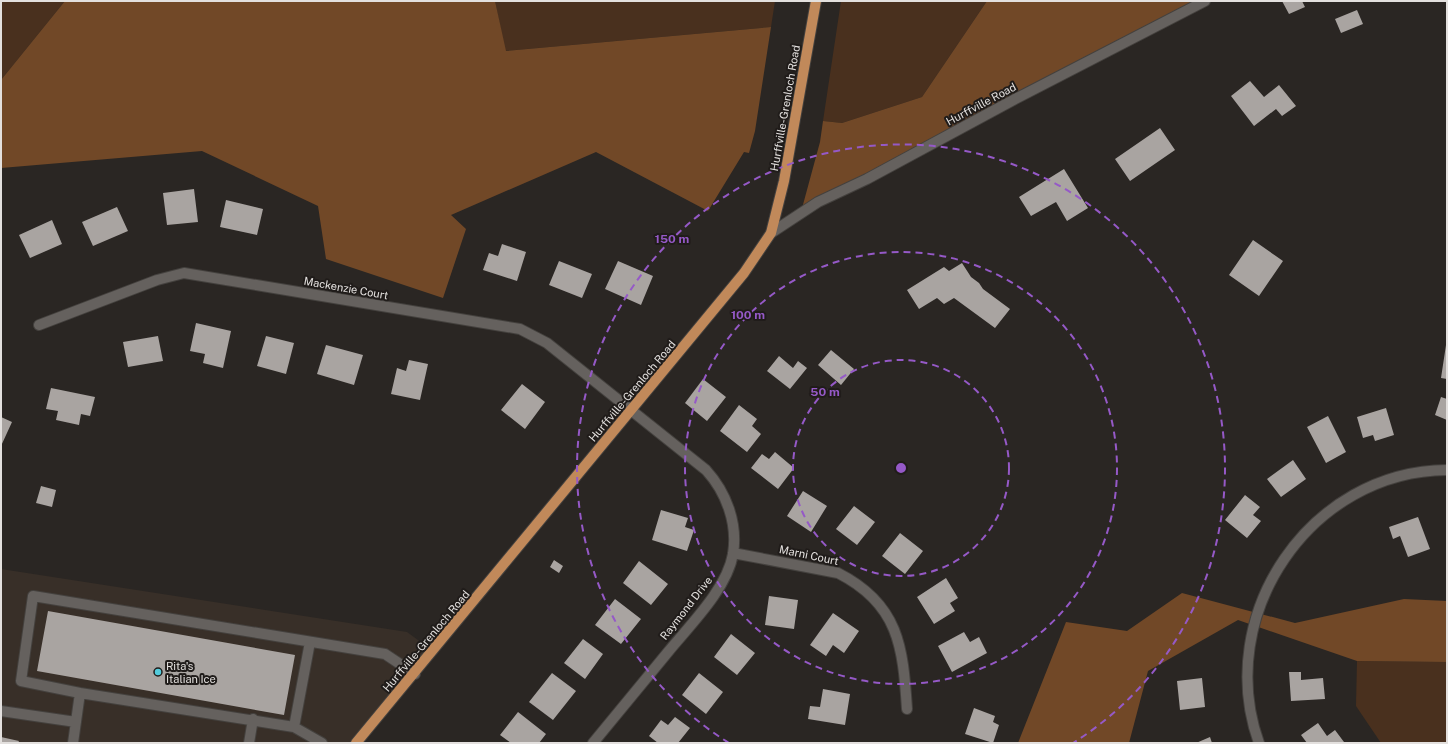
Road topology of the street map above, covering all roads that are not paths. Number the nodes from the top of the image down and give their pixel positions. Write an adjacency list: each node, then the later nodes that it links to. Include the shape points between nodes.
1 (816, 1): 3 (main road, Hurffville-Grenloch Road, via 784,181)
2 (1205, 1): 3 (street, Hurffville Road, via 867,179 818,202)
3 (771, 233): 5 (main road, Hurffville-Grenloch Road, via 744,273)
4 (39, 325): 5 (street, Mackenzie Court, via 157,280 184,273 520,329 547,343)
5 (631, 410): 7 (street, Raymond Drive, via 718,483 732,519); 9 (main road, Hurffville-Grenloch Road)
6 (1447, 470): 21 (street, via 1418,472 1377,483 1352,495 1329,510 1308,530 1283,561 1262,600 1250,645 1248,692)
7 (733, 553): 11 (street, Marni Court, via 838,573 870,594 897,632 905,673); 20 (street, Raymond Drive, via 729,568 714,596)
8 (310, 642): 9 (street, via 385,654); 10 (street, via 33,596 20,681); 15 (street)
9 (415, 674): 19 (main road, Hurffville-Grenloch Road)
10 (80, 693): 13 (street); 14 (street)
11 (907, 708)
12 (1, 711): 14 (street)
13 (254, 719): 15 (street); 17 (street)
14 (76, 722): 16 (street)
15 (294, 727): 18 (street)
16 (73, 743)
17 (249, 743)
18 (322, 743)
19 (356, 743)
20 (592, 743)
21 (1259, 743)

